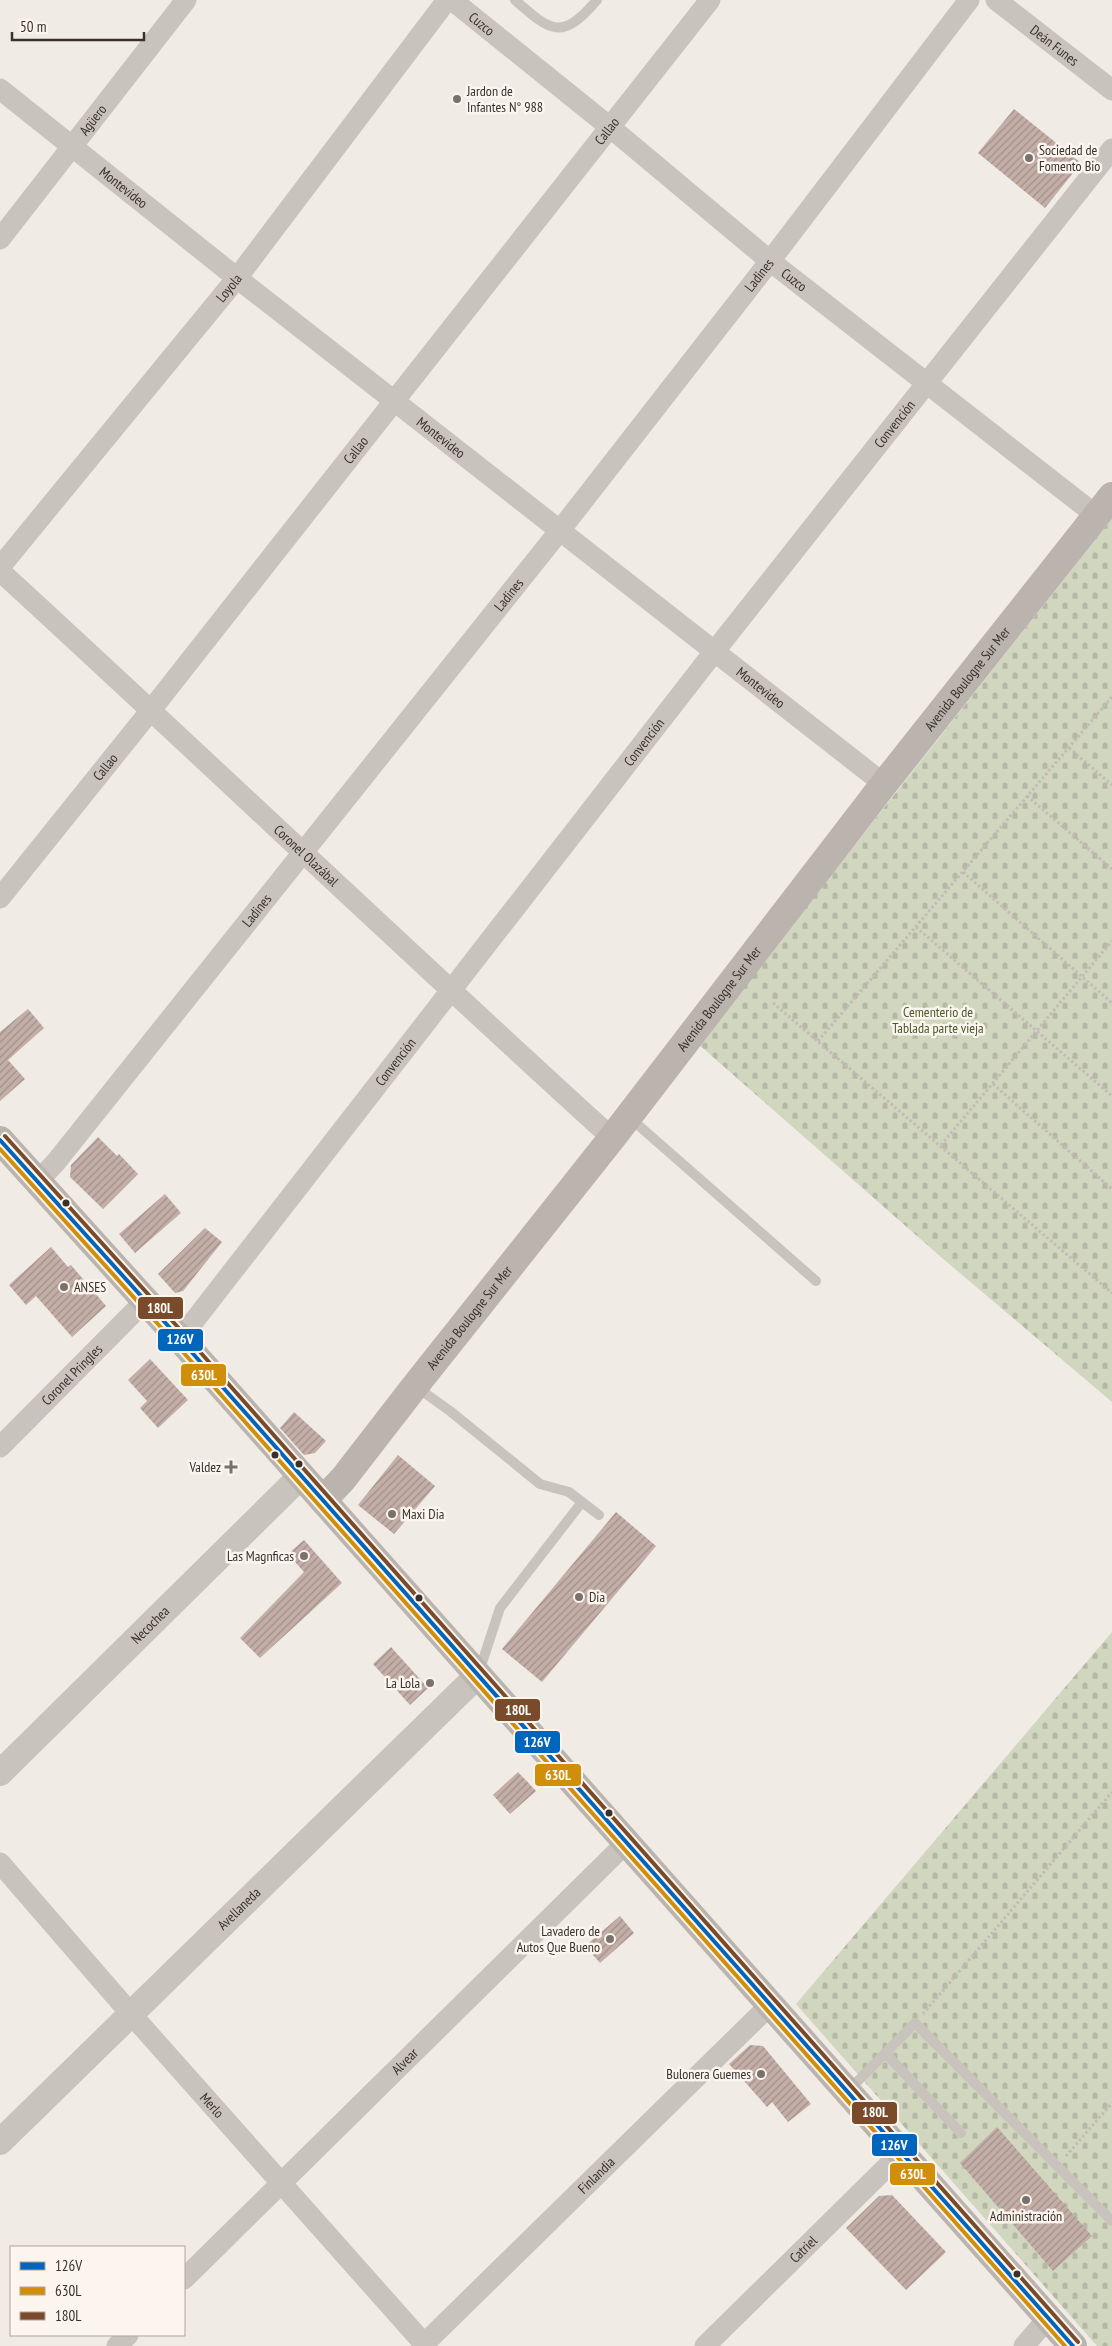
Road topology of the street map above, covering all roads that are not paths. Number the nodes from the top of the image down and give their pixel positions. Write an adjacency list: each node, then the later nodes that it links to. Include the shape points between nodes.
1 (186, 0): 12 (street, Agüero)
2 (446, 0): 16 (street, Loyola)
3 (452, 0): 11 (street, Cuzco)
4 (515, 0): 5 (lane, via 550,28 564,27 582,17)
5 (597, 0)
6 (710, 0): 11 (street, Callao)
7 (969, 0): 15 (street, Ladines)
8 (996, 0): 10 (street, Deán Funes)
9 (0, 89): 12 (street, Montevideo)
10 (1112, 90)
11 (611, 128): 15 (street, Cuzco); 18 (street, Callao)
12 (72, 148): 14 (street, Agüero); 16 (street, Montevideo)
13 (1112, 149): 17 (street, Convención)
14 (0, 238)
15 (770, 261): 17 (street, Cuzco); 20 (street, Ladines)
16 (237, 278): 18 (street, Montevideo); 21 (street, Loyola)
17 (927, 385): 19 (street, Cuzco); 23 (street, Convención)
18 (394, 401): 20 (street, Montevideo); 24 (street, Callao)
19 (1104, 506): 25 (main road, Avenida Boulogne Sur Mer)
20 (561, 529): 23 (street, Montevideo); 26 (street, Ladines)
21 (0, 567)
22 (0, 571): 24 (street, Coronel Olazábal)
23 (714, 652): 25 (street, Montevideo); 28 (street, Convención)
24 (151, 710): 26 (street, Coronel Olazábal); 27 (street, Callao)
25 (884, 784): 29 (main road, Avenida Boulogne Sur Mer)
26 (302, 851): 28 (street, Coronel Olazábal); 32 (street, Ladines)
27 (0, 898)
28 (450, 991): 30 (street, Coronel Olazábal); 35 (street, Convención)
29 (628, 1117): 30 (main road, Avenida Boulogne Sur Mer); 33 (lane)
30 (612, 1138): 36 (main road, Avenida Boulogne Sur Mer)
31 (0, 1140): 32 (main road)
32 (38, 1181): 34 (main road)
33 (816, 1281)
34 (145, 1301): 35 (main road); 37 (street, Coronel Pringles)
35 (180, 1339): 38 (main road)
36 (415, 1386): 39 (main road, Avenida Boulogne Sur Mer); 40 (lane, via 540,1484 569,1492)
37 (0, 1447)
38 (301, 1476): 39 (main road); 43 (street, Necochea)
39 (323, 1500): 42 (main road)
40 (582, 1502): 41 (lane); 42 (lane, via 500,1608)
41 (598, 1515)
42 (478, 1675): 44 (main road); 47 (street, Avellaneda)
43 (0, 1773)
44 (626, 1843): 46 (main road); 53 (street, Alvear)
45 (0, 1863): 47 (street, Merlo)
46 (770, 2005): 49 (main road); 58 (street, Finlandia)
47 (131, 2014): 51 (street, Avellaneda); 53 (street, Merlo)
48 (885, 2053): 49 (lane); 50 (lane); 54 (lane, via 915,2024)
49 (847, 2091): 52 (main road)
50 (961, 2133)
51 (0, 2142)
52 (901, 2153): 56 (main road); 60 (street, Catriel)
53 (281, 2183): 55 (street, Alvear); 58 (street, Merlo)
54 (1112, 2221)
55 (185, 2278)
56 (1048, 2318): 61 (street); 62 (main road)
57 (127, 2336): 59 (street)
58 (424, 2345)
59 (117, 2346)
60 (705, 2346)
61 (1024, 2346)
62 (1073, 2346)

